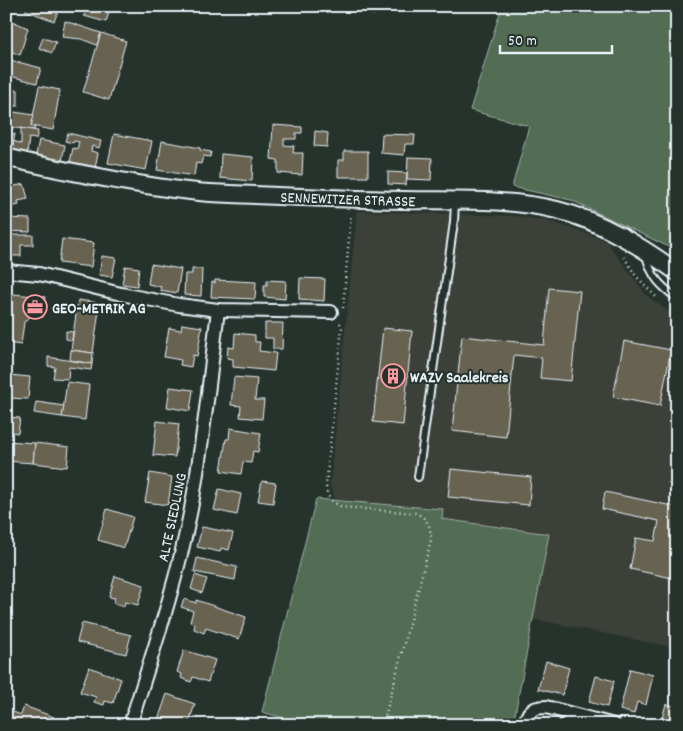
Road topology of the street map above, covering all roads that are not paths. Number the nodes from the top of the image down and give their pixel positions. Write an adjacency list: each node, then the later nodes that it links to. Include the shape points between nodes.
1 (6, 157): 2 (street, SENNEWITZER STRASSE, via 54,169 199,192)
2 (455, 201): 3 (street, SENNEWITZER STRASSE, via 527,204 558,211 589,221); 9 (lane)
3 (644, 250): 5 (street, SENNEWITZER STRASSE); 6 (lane, via 655,279)
4 (6, 271): 7 (street, via 39,274 130,296)
5 (677, 272)
6 (677, 298)
7 (218, 310): 8 (street); 11 (street, ALTE SIEDLUNG, via 191,511)
8 (331, 312)
9 (418, 477)
10 (589, 718): 12 (street, via 536,707 529,712); 13 (street); 14 (street)
11 (130, 725)
12 (526, 725)
13 (566, 725)
14 (614, 725)

